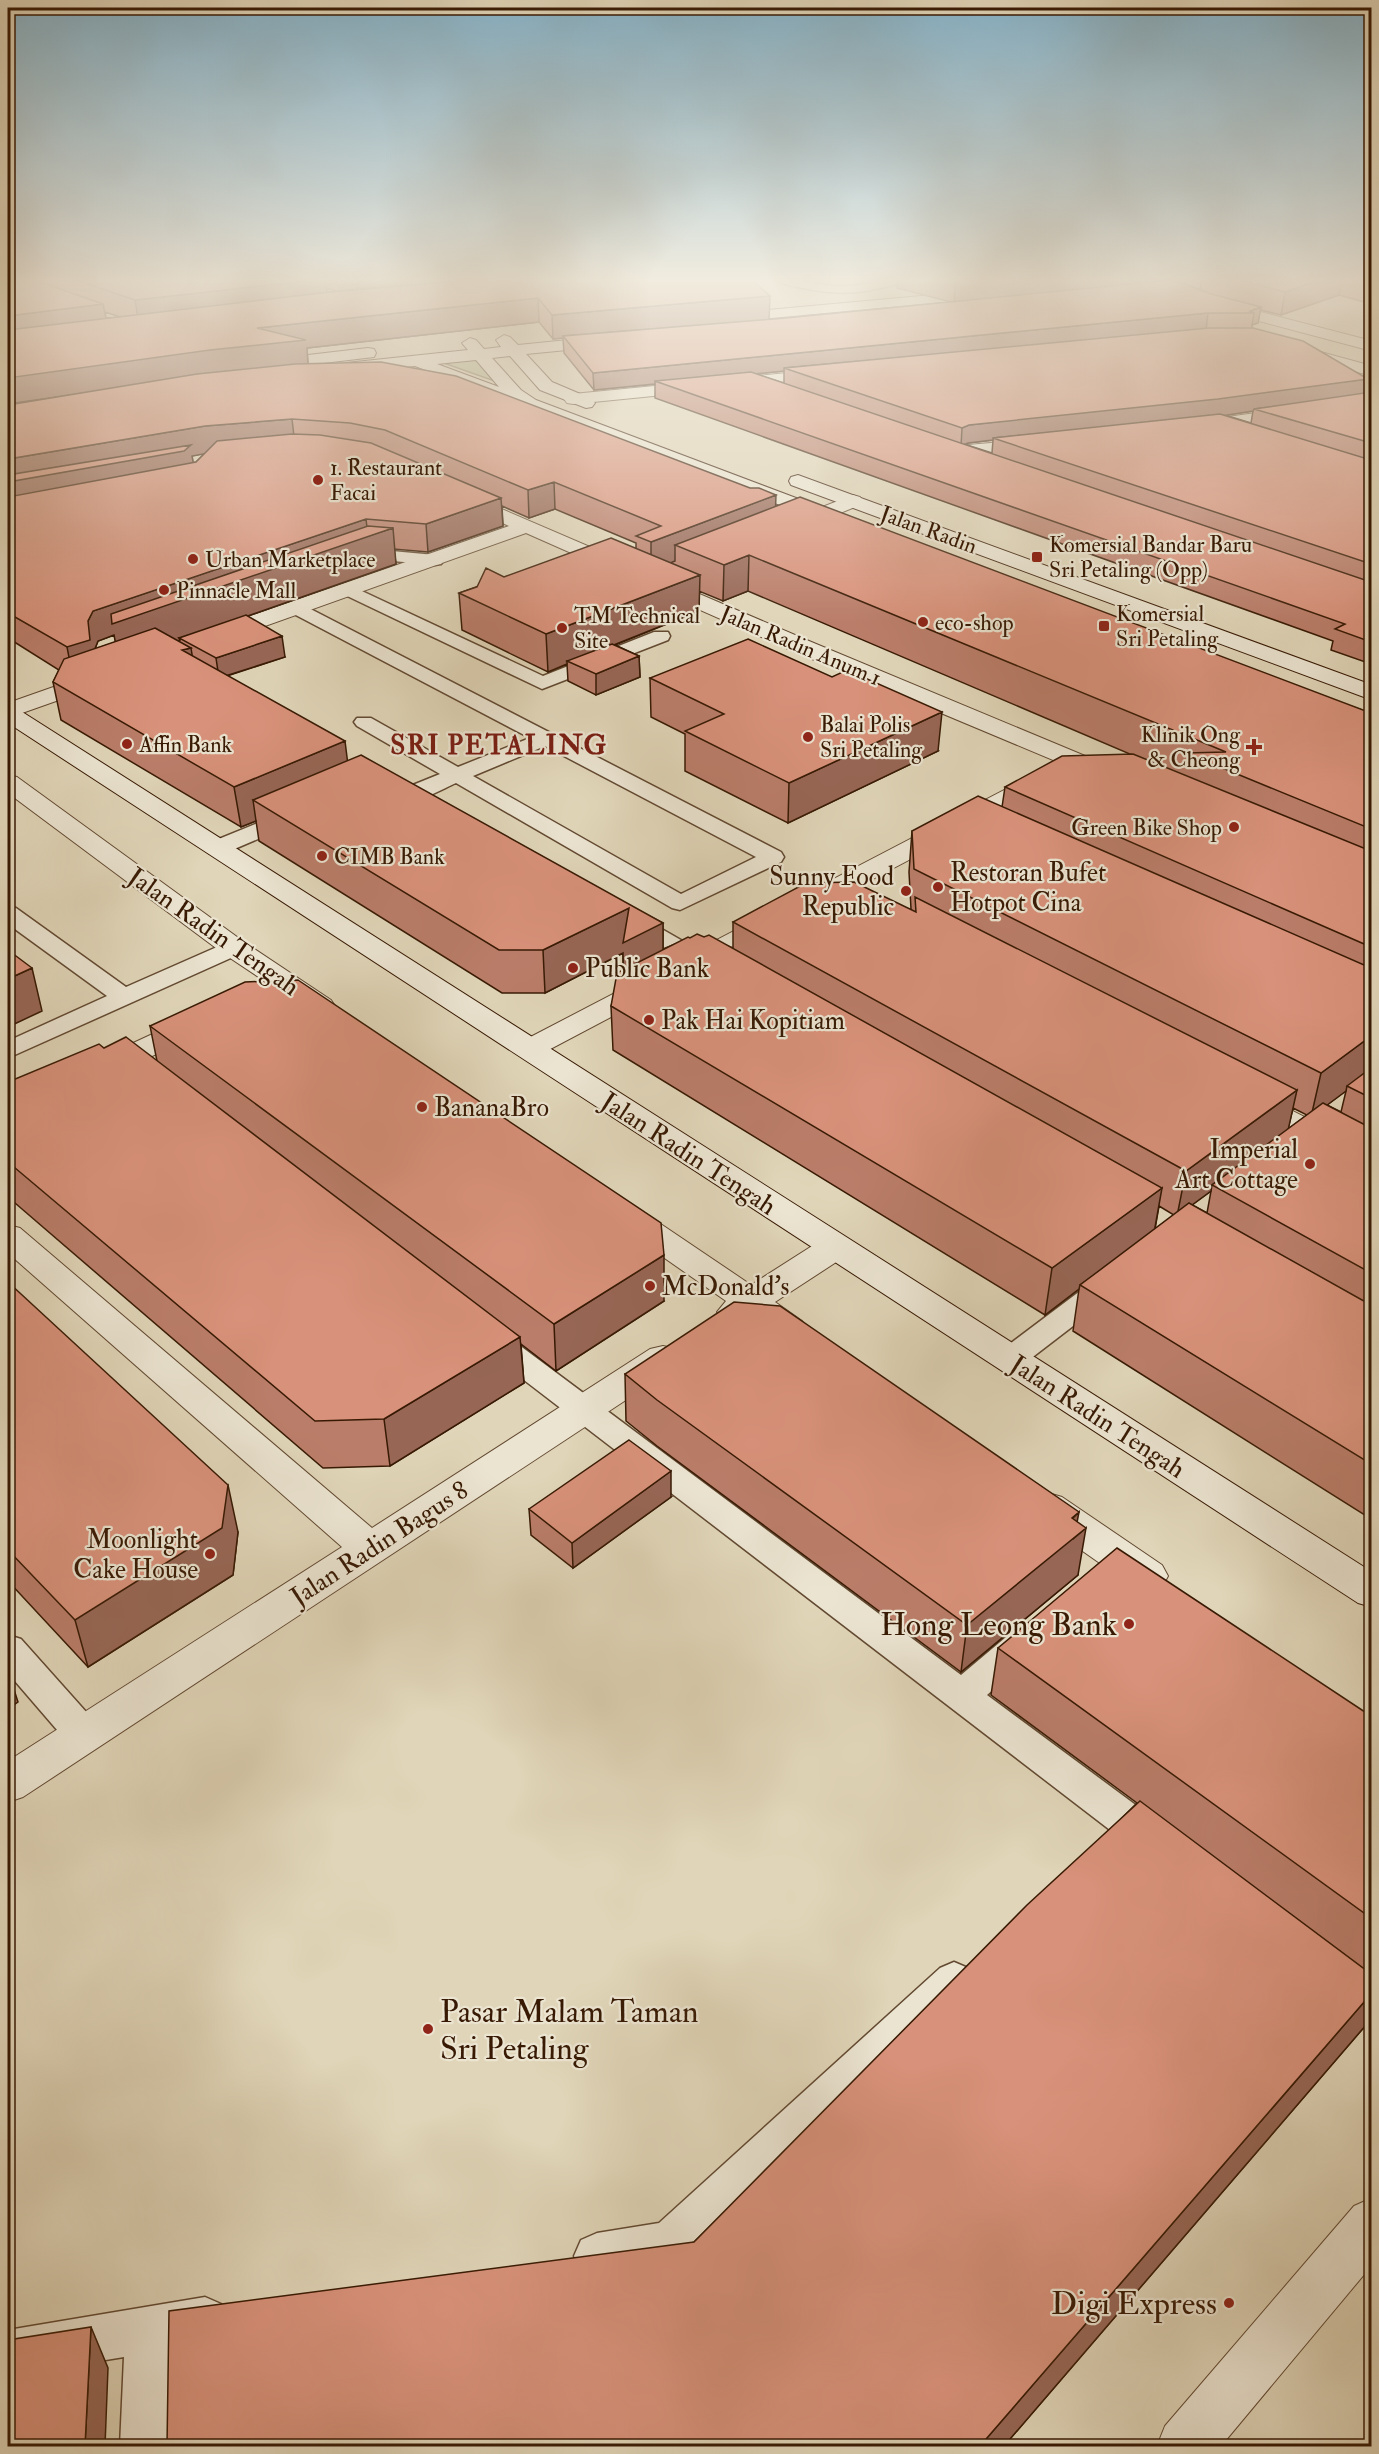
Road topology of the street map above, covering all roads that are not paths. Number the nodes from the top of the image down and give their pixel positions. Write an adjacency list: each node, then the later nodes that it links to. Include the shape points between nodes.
1 (505, 395): 9 (street)
2 (516, 395): 9 (street, Jalan Radin)
3 (564, 395): 7 (street)
4 (619, 395): 7 (street)
5 (785, 395): 6 (street)
6 (792, 397)
7 (573, 399): 10 (street)
8 (1371, 402): 11 (street)
9 (530, 404): 19 (street, Jalan Radin)
10 (618, 415)
11 (1215, 424): 12 (street); 13 (street)
12 (1179, 428)
13 (1259, 437)
14 (1051, 442): 16 (street)
15 (935, 445): 16 (street)
16 (957, 452): 17 (street)
17 (999, 466)
18 (786, 477): 22 (street, Jalan Radin)
19 (755, 489): 21 (lane); 23 (street, Jalan Radin)
20 (442, 490): 24 (street, Jalan Radin Anum 1)
21 (730, 499)
22 (853, 501): 23 (street); 36 (street, Jalan Radin)
23 (821, 514): 25 (street, Jalan Radin); 26 (street)
24 (528, 526): 27 (street); 30 (street, Jalan Radin Anum 1)
25 (839, 529)
26 (774, 532)
27 (435, 560): 28 (lane, via 370,554); 31 (street)
28 (337, 566)
29 (675, 572): 30 (street)
30 (652, 580): 40 (street, Jalan Radin Anum 1)
31 (349, 590): 32 (street); 33 (lane, via 542,683)
32 (297, 608): 34 (street); 39 (lane)
33 (661, 636)
34 (193, 644)
35 (111, 670): 37 (street)
36 (1371, 693)
37 (8, 712): 46 (street, Jalan Radin Tengah)
38 (364, 722): 41 (lane)
39 (545, 739): 41 (lane); 41 (lane, via 773,857 680,903)
40 (1078, 762): 42 (street, Jalan Radin Anum 1); 47 (street, via 976,826)
41 (454, 775): 45 (lane, via 401,789)
42 (1121, 780)
43 (8, 782): 51 (street, Jalan Radin Tengah)
44 (316, 806): 46 (lane)
45 (431, 806)
46 (217, 848): 59 (street, Jalan Radin Tengah)
47 (838, 887): 48 (street); 52 (street)
48 (870, 904)
49 (8, 913): 56 (lane)
50 (616, 913): 52 (lane)
51 (234, 948): 54 (street, Jalan Radin Tengah); 56 (lane)
52 (699, 960): 53 (lane); 59 (street)
53 (730, 978)
54 (286, 982): 55 (street); 58 (street, Jalan Radin Tengah)
55 (254, 997)
56 (125, 998): 60 (lane)
57 (221, 1012): 61 (street)
58 (346, 1023)
59 (529, 1049): 70 (street, Jalan Radin Tengah)
60 (8, 1050)
61 (124, 1058): 62 (street); 63 (lane)
62 (81, 1078)
63 (152, 1080)
64 (1226, 1089): 66 (street)
65 (1336, 1113): 66 (lane)
66 (1300, 1140): 67 (street)
67 (1371, 1164)
68 (603, 1200): 72 (street)
69 (8, 1236): 78 (street)
70 (835, 1247): 72 (street, Jalan Radin Bagus 8); 75 (street, Jalan Radin Tengah)
71 (1130, 1268): 75 (lane)
72 (751, 1301): 74 (street); 76 (street, Jalan Radin Bagus 8)
73 (470, 1324): 76 (lane)
74 (819, 1349)
75 (1010, 1359): 79 (street, Jalan Radin Tengah)
76 (583, 1410): 78 (street, Jalan Radin Bagus 8); 83 (lane)
77 (1015, 1484): 80 (street, via 1109,1570)
78 (370, 1549): 84 (street, Jalan Radin Bagus 8)
79 (1371, 1592)
80 (1180, 1598)
81 (1051, 1619): 83 (lane)
82 (8, 1649): 84 (lane)
83 (962, 1695): 86 (lane, via 1115,1833)
84 (83, 1734): 85 (street, Jalan Radin Bagus 8)
85 (8, 1784)
86 (1175, 1856)
87 (978, 1959): 89 (lane, via 670,2244)
88 (1371, 2224): 94 (street)
89 (554, 2263)
90 (241, 2314): 91 (lane)
91 (148, 2330): 92 (lane); 93 (lane)
92 (8, 2353)
93 (144, 2446)
94 (1185, 2446)

